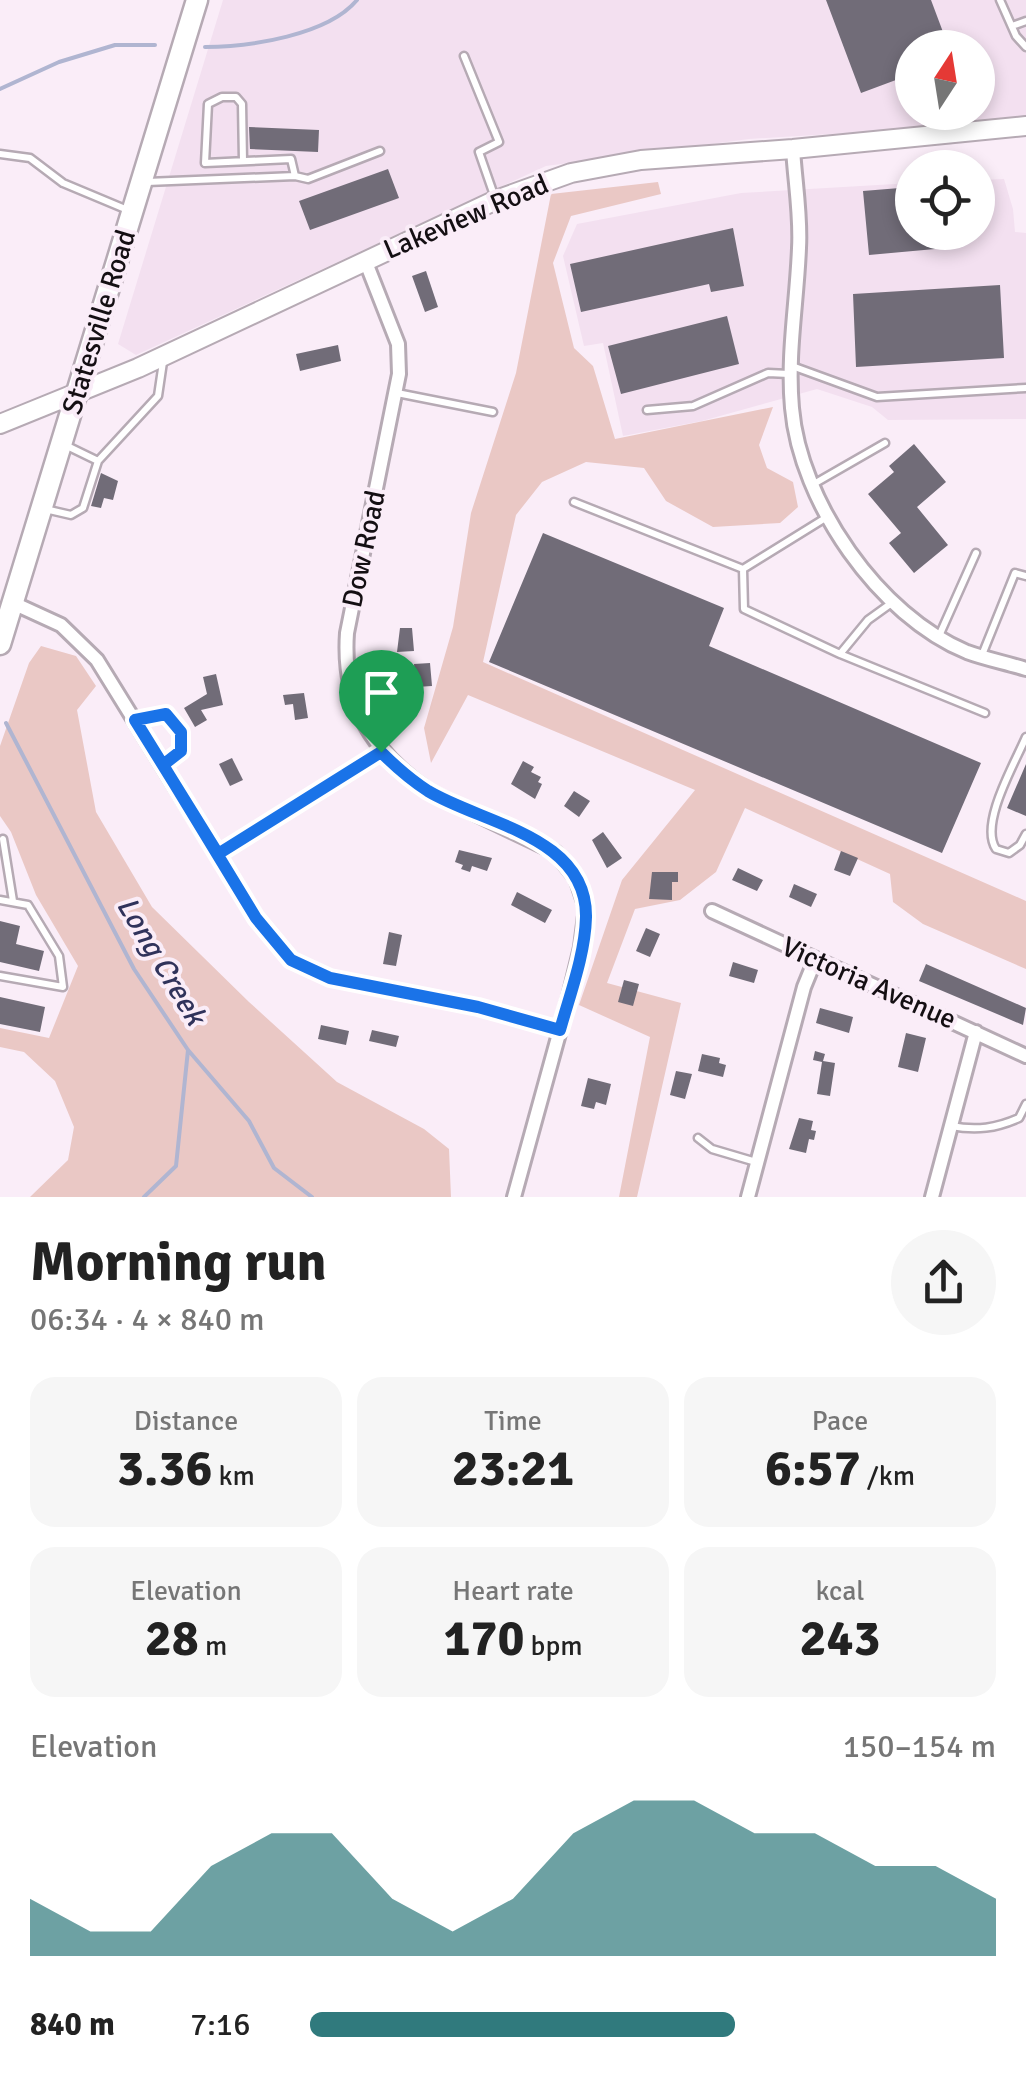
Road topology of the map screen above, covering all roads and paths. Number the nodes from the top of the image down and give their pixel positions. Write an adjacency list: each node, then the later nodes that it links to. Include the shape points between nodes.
1 (198, 0): 13 (main road, Statesville Road)
2 (1000, 0): 4 (lane)
3 (1026, 21): 4 (lane)
4 (1012, 26): 5 (lane)
5 (1026, 47)
6 (464, 56): 14 (lane, via 499,142 479,152)
7 (1026, 126): 8 (main road, Lakeview Road)
8 (794, 149): 14 (main road, Lakeview Road, via 641,160 571,173); 18 (street, via 800,244)
9 (380, 151): 12 (lane, via 308,179)
10 (0, 154): 15 (lane, via 30,158 62,183)
11 (243, 161): 11 (lane, via 204,163 208,104 222,96 242,104); 12 (lane, via 292,159)
12 (296, 176): 13 (lane)
13 (141, 182): 15 (main road, Statesville Road)
14 (496, 200): 16 (main road, Lakeview Road)
15 (132, 212): 20 (main road, Statesville Road)
16 (365, 260): 17 (main road, Lakeview Road); 21 (street, Dow Road, via 398,344)
17 (164, 356): 20 (main road, Lakeview Road); 27 (lane, via 158,396)
18 (791, 370): 19 (lane, via 877,397); 22 (lane, via 768,373 693,406); 28 (street, via 800,458)
19 (1026, 388)
20 (77, 391): 24 (main road, Lakeview Road); 25 (main road, Statesville Road)
21 (397, 393): 23 (lane); 45 (street, Dow Road, via 346,648 356,703)
22 (647, 410)
23 (492, 412)
24 (0, 424)
25 (62, 443): 27 (lane); 30 (main road, Statesville Road)
26 (885, 443): 28 (lane)
27 (98, 461): 30 (lane, via 83,508 71,515)
28 (812, 486): 31 (street)
29 (574, 502): 33 (lane)
30 (41, 508): 36 (main road, Statesville Road)
31 (828, 517): 33 (lane); 35 (street, via 865,576)
32 (976, 553): 37 (lane)
33 (743, 569): 39 (lane, via 744,610)
34 (1026, 576): 40 (lane, via 1015,572)
35 (894, 601): 37 (street); 39 (lane)
36 (12, 602): 38 (main road, Statesville Road); 43 (street, via 61,625 85,645)
37 (938, 636): 40 (street)
38 (0, 644)
39 (840, 654): 42 (lane)
40 (982, 656): 41 (street)
41 (1026, 669)
42 (984, 713)
43 (135, 720): 46 (street); 46 (lane, via 166,714 181,732 181,751)
44 (1026, 737): 47 (lane, via 989,830 996,849 1009,852)
45 (381, 752): 49 (street); 55 (street, Dow Road, via 430,792 544,844 572,870 586,924)
46 (163, 765): 49 (street)
47 (1026, 834)
48 (2, 838): 51 (lane)
49 (218, 854): 55 (street, via 274,942 302,968)
50 (0, 900): 51 (lane)
51 (13, 902): 54 (lane, via 28,905 59,956 63,987)
52 (712, 911): 53 (street, Victoria Avenue)
53 (816, 960): 56 (street, Victoria Avenue); 61 (street)
54 (0, 976)
55 (560, 1030): 62 (street, Dow Road)
56 (976, 1032): 57 (street, Victoria Avenue); 59 (street)
57 (1026, 1056)
58 (1026, 1104): 59 (lane, via 1019,1118 996,1128)
59 (950, 1126): 64 (street)
60 (698, 1138): 61 (lane)
61 (757, 1162): 63 (street)
62 (514, 1197)
63 (748, 1197)
64 (932, 1197)

